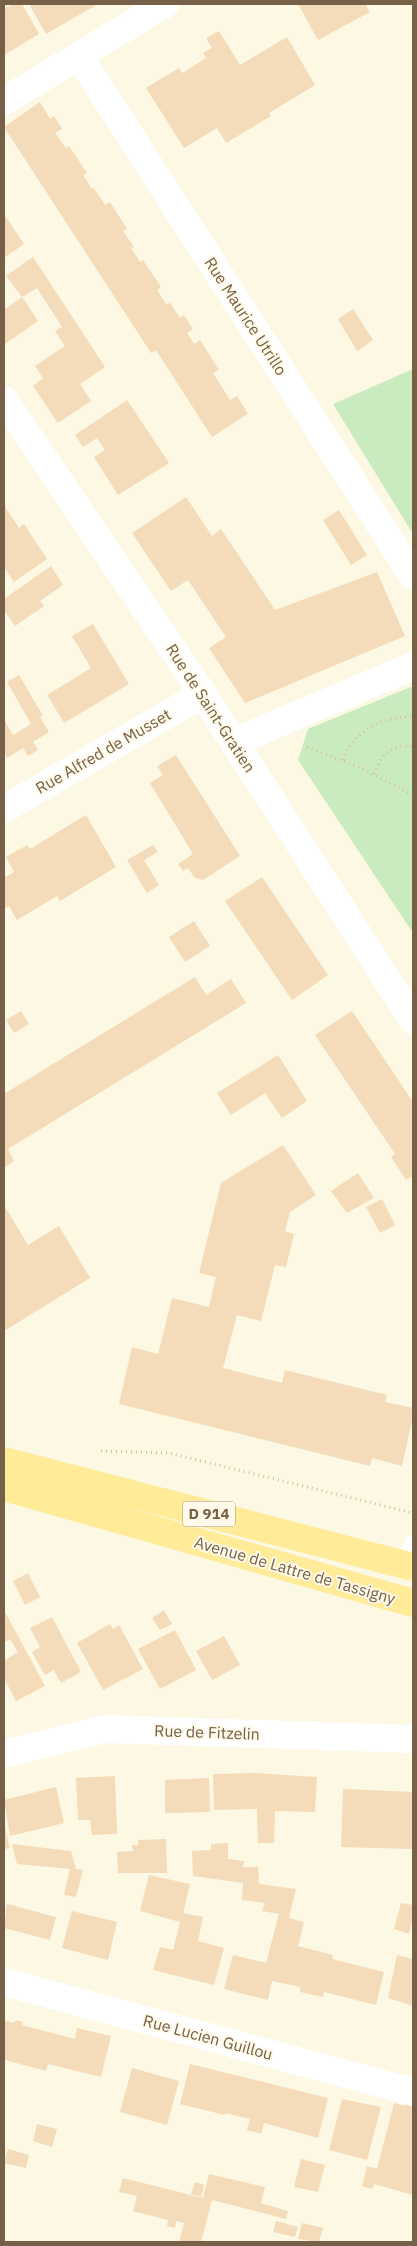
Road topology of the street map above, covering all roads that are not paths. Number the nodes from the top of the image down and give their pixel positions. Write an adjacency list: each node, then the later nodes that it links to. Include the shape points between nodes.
1 (165, 4): 2 (street)
2 (79, 56): 3 (street); 5 (street, Rue Maurice Utrillo)
3 (4, 101)
4 (4, 400): 7 (street, Rue de Saint-Gratien)
5 (413, 576)
6 (413, 666): 8 (street)
7 (203, 694): 8 (street, Rue de Saint-Gratien); 9 (street, Rue Alfred de Musset)
8 (234, 742): 10 (street, Rue de Saint-Gratien)
9 (4, 809)
10 (413, 1020)
11 (4, 1461): 13 (main road, Avenue de Lattre de Tassigny / D 914)
12 (4, 1487): 14 (main road, Avenue de Lattre de Tassigny / D 914)
13 (410, 1558)
14 (413, 1603)
15 (413, 1739): 16 (street, Rue de Fitzelin, via 105,1729)
16 (4, 1754)
17 (4, 1982): 18 (street, Rue Lucien Guillou)
18 (413, 2092)

